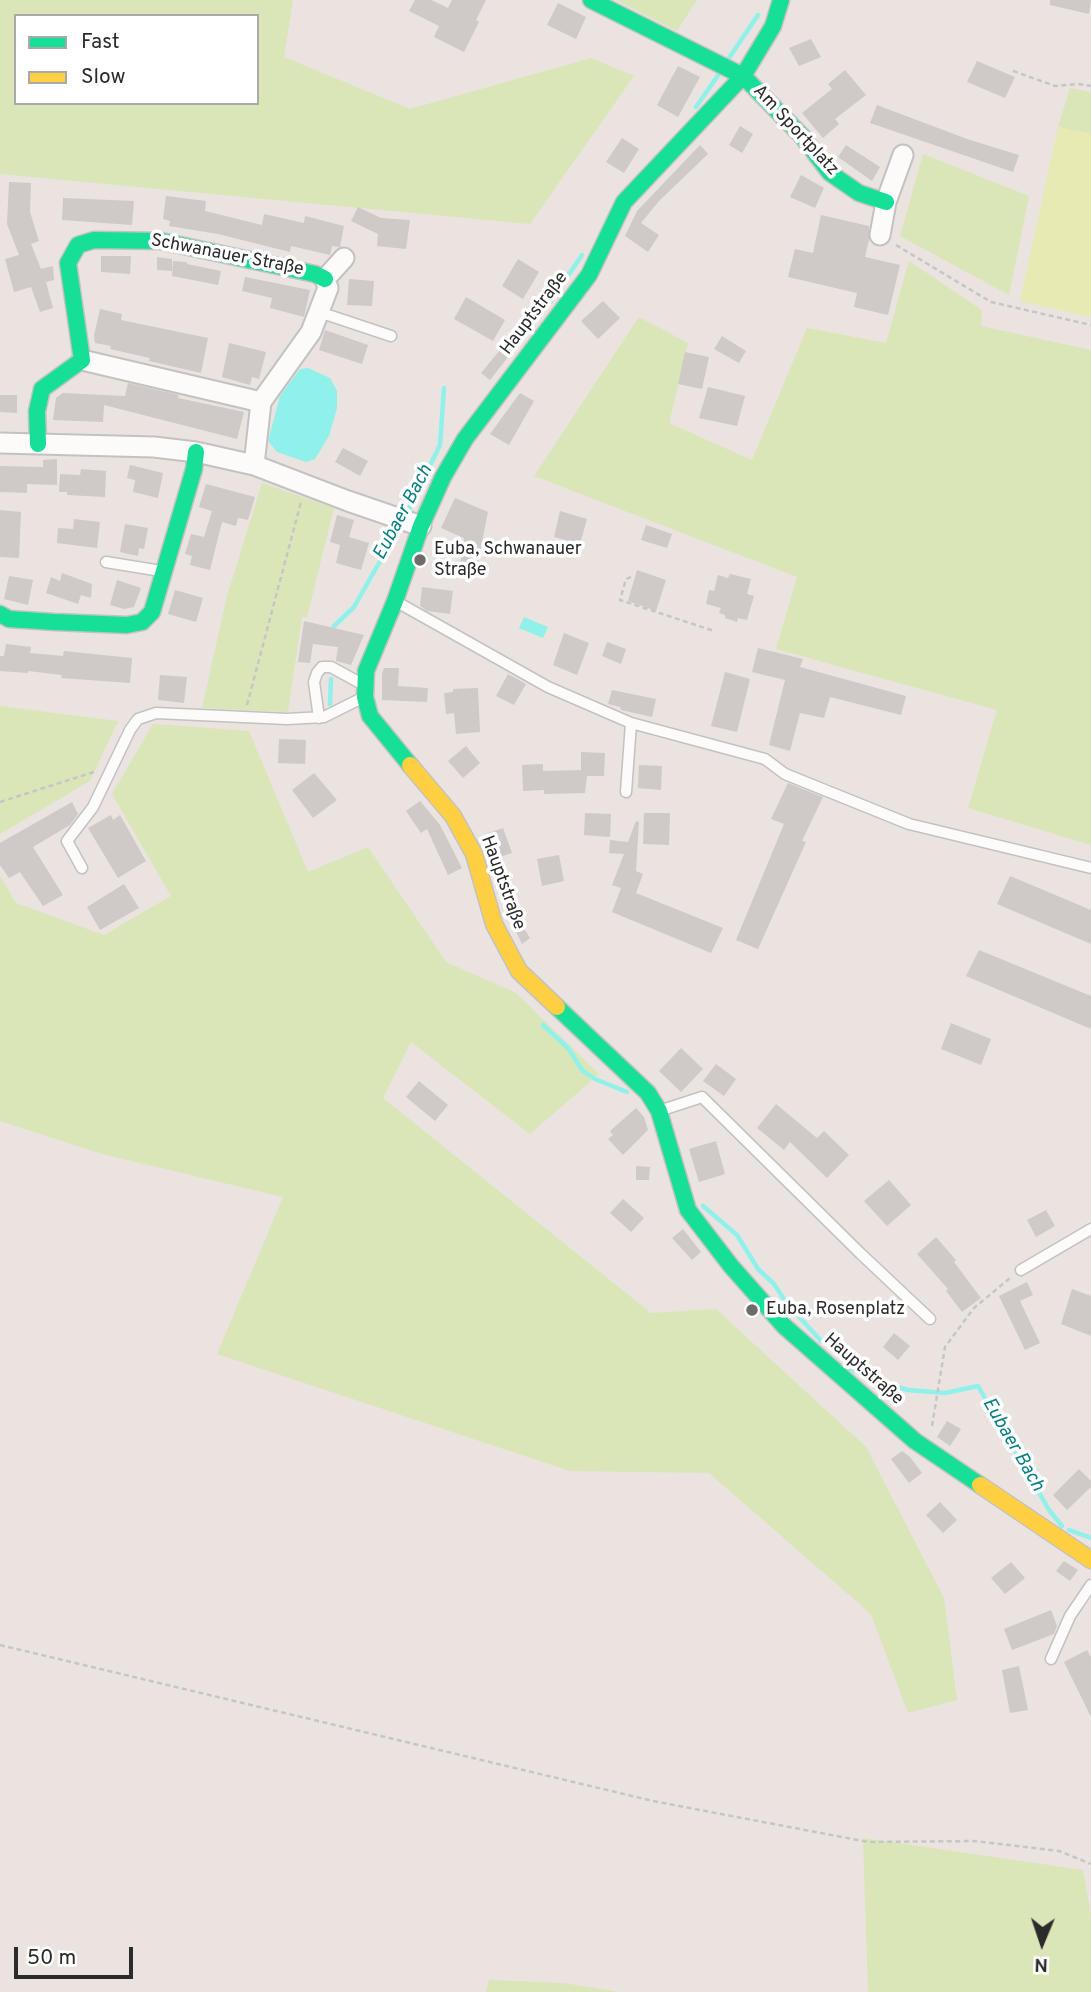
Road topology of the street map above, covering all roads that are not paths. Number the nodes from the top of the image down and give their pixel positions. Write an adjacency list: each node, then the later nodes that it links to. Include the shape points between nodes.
1 (591, 0): 3 (street, Am Sportplatz)
2 (781, 0): 3 (street, Hauptstraße, via 773,26)
3 (738, 74): 5 (street, Am Sportplatz, via 802,136 830,173 859,193); 17 (street, Hauptstraße, via 624,202 589,275 466,439)
4 (903, 155): 5 (street)
5 (886, 202): 6 (street)
6 (880, 235)
7 (344, 258): 8 (street, Schwanauer Straße)
8 (325, 279): 9 (street, Schwanauer Straße, via 328,288); 11 (street, Schwanauer Straße, via 161,241 94,240 78,245 68,263)
9 (319, 312): 10 (lane); 12 (street, Schwanauer Straße, via 311,332)
10 (391, 336)
11 (82, 360): 12 (street); 14 (street, via 42,389)
12 (261, 402): 16 (street, Schwanauer Straße)
13 (0, 443): 14 (street)
14 (38, 444): 15 (street)
15 (196, 452): 16 (street); 19 (street)
16 (254, 465): 17 (street)
17 (417, 525): 20 (street, Hauptstraße)
18 (106, 562): 19 (lane)
19 (165, 572): 21 (street, via 152,611 142,622 54,622)
20 (395, 601): 22 (street, Hauptstraße, via 366,671); 24 (lane, via 548,687)
21 (0, 614)
22 (364, 691): 23 (lane); 23 (lane, via 331,667 322,667 314,682); 28 (street, Hauptstraße, via 370,716 453,816 474,854 494,925 519,971 648,1093)
23 (319, 718): 26 (lane, via 156,713 138,719 93,807 67,841)
24 (631, 723): 25 (lane); 27 (lane, via 765,759 785,774 909,824)
25 (626, 792)
26 (82, 868)
27 (1091, 868)
28 (659, 1111): 31 (lane, via 702,1097); 32 (street, Hauptstraße, via 688,1210 784,1326 923,1447)
29 (1091, 1229): 30 (lane)
30 (1021, 1269)
31 (930, 1319)
32 (1091, 1560)
33 (1091, 1584): 34 (lane)
34 (1051, 1659)

